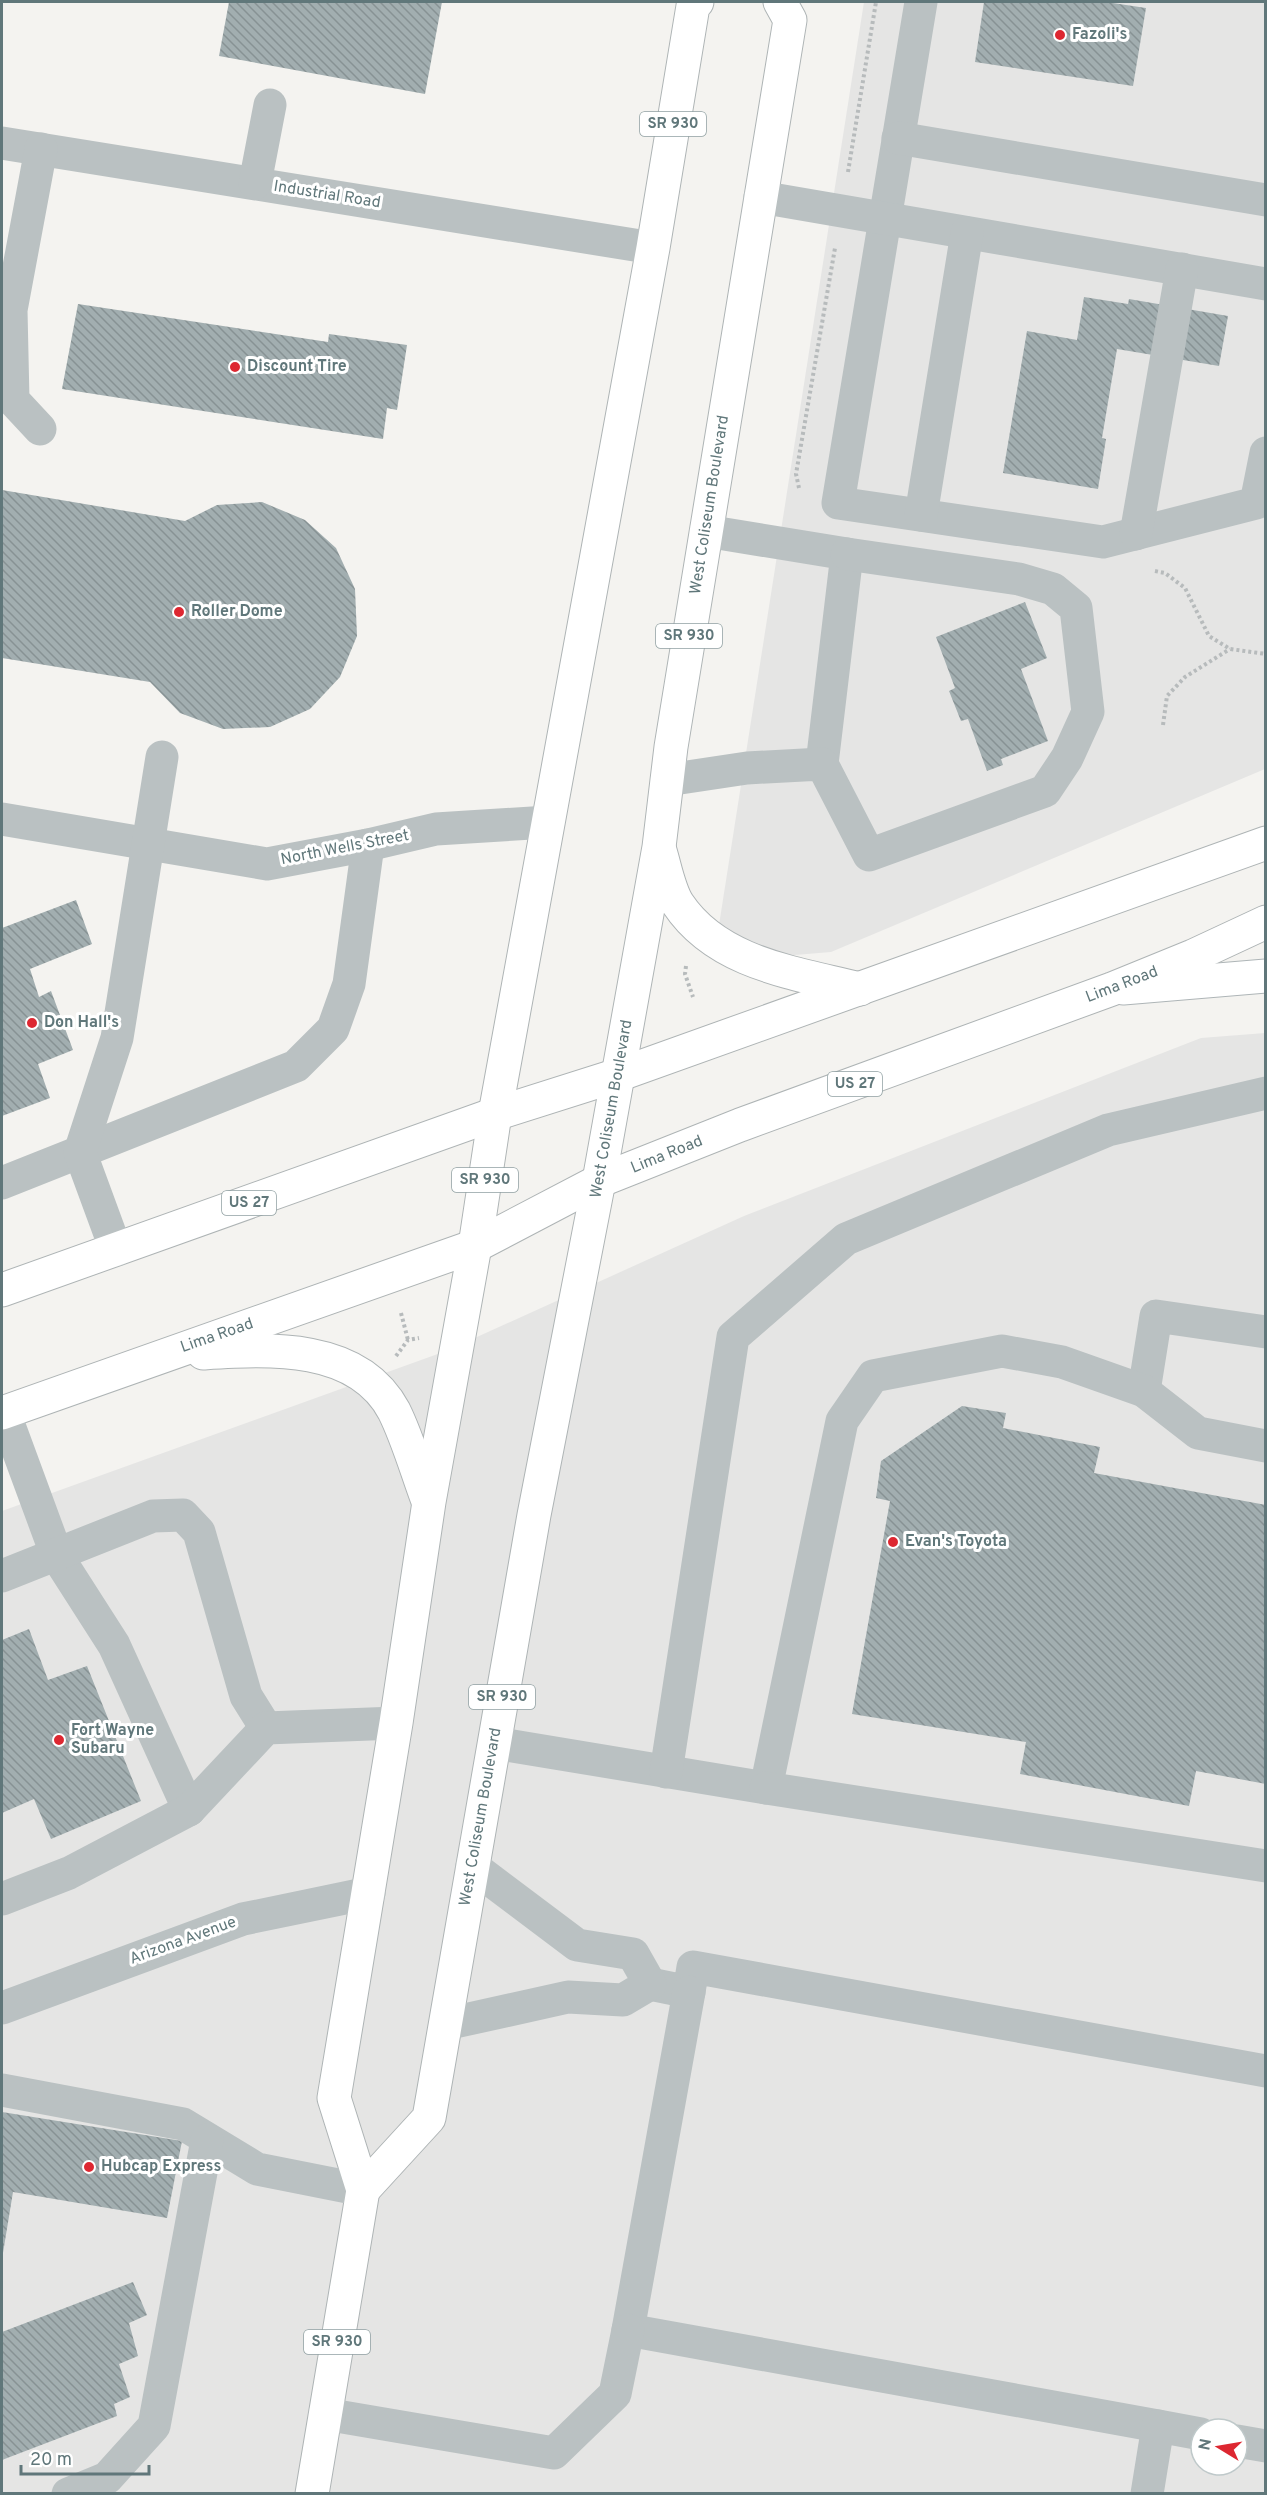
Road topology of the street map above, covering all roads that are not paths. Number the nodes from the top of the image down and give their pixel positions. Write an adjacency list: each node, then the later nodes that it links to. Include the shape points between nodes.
1 (697, 2): 13 (main road, SR 930, via 693,6)
2 (780, 2): 9 (main road, West Coliseum Boulevard / SR 930, via 790,20)
3 (921, 2): 5 (street)
4 (270, 105): 8 (street)
5 (898, 138): 10 (street); 11 (street)
6 (2, 142): 7 (street, Industrial Road)
7 (41, 149): 8 (street, Industrial Road); 16 (street, via 11,310 13,400)
8 (255, 183): 13 (street, Industrial Road)
9 (760, 197): 11 (street); 19 (main road, West Coliseum Boulevard / SR 930)
10 (1266, 200)
11 (885, 219): 12 (street); 18 (street, via 838,503)
12 (967, 232): 14 (street); 18 (street)
13 (653, 248): 26 (main road, SR 930)
14 (1182, 270): 15 (street); 20 (street)
15 (1266, 284)
16 (40, 429)
17 (1266, 453): 20 (street, via 1256,503)
18 (921, 515): 20 (street, via 1103,542)
19 (706, 531): 21 (street); 24 (main road, West Coliseum Boulevard / SR 930)
20 (1136, 534)
21 (847, 554): 23 (street); 23 (street, via 1019,579 1053,589 1076,608 1088,712 1067,759 1046,792 869,855)
22 (162, 757): 27 (street)
23 (822, 764): 24 (street, via 747,768)
24 (667, 780): 30 (main road, West Coliseum Boulevard / SR 930)
25 (2, 819): 27 (street, North Wells Street)
26 (548, 822): 29 (street, North Wells Street, via 436,829); 37 (main road, SR 930)
27 (148, 843): 29 (street, North Wells Street, via 267,864); 38 (street, via 117,1038)
28 (1266, 843): 33 (main road, US 27)
29 (368, 845): 38 (street, via 349,984 333,1029 296,1066)
30 (659, 847): 33 (main road, via 677,903 698,927 723,946 762,964); 35 (main road, West Coliseum Boulevard / SR 930)
31 (1266, 922): 34 (main road, Lima Road / US 27)
32 (1266, 976): 34 (main road)
33 (860, 989): 35 (main road, US 27)
34 (1112, 989): 39 (main road, Lima Road / US 27, via 740,1125)
35 (618, 1075): 37 (main road, US 27); 39 (main road, West Coliseum Boulevard / SR 930)
36 (1266, 1093): 55 (street, via 1108,1130 846,1239 733,1337)
37 (495, 1114): 41 (main road, SR 930); 42 (main road, US 27)
38 (80, 1152): 40 (street); 42 (street)
39 (599, 1181): 41 (main road, Lima Road / US 27); 54 (main road, West Coliseum Boulevard / SR 930, via 534,1515)
40 (2, 1183)
41 (475, 1246): 45 (main road, Lima Road / US 27); 49 (main road, SR 930)
42 (116, 1250): 43 (main road, US 27)
43 (2, 1290)
44 (1266, 1332): 46 (street, via 1156,1316)
45 (163, 1356): 47 (main road, Lima Road / US 27); 49 (main road, via 264,1349 304,1353 348,1368 375,1385 394,1411)
46 (1144, 1391): 48 (street, via 1198,1433); 56 (street, via 1062,1362 1002,1351 873,1376 842,1421)
47 (3, 1413): 50 (street)
48 (1266, 1446)
49 (429, 1502): 52 (main road, SR 930)
50 (57, 1556): 51 (street); 53 (street, via 153,1516 183,1515 199,1532 246,1696); 57 (street, via 114,1645)
51 (2, 1576)
52 (396, 1723): 53 (street); 60 (main road, SR 930)
53 (266, 1728): 57 (street)
54 (495, 1743): 55 (street); 58 (main road, West Coliseum Boulevard / SR 930)
55 (666, 1772): 56 (street)
56 (766, 1788): 59 (street)
57 (189, 1810): 61 (street, via 69,1873)
58 (472, 1866): 62 (street, via 577,1945 633,1954); 65 (main road, West Coliseum Boulevard / SR 930)
59 (1266, 1866)
60 (369, 1893): 64 (street, Arizona Avenue, via 243,1918); 69 (main road, SR 930, via 334,2098)
61 (2, 1899)
62 (650, 1984): 63 (street); 65 (street, via 622,2000 568,1997)
63 (688, 1992): 66 (street, via 693,1967); 70 (street)
64 (2, 2008)
65 (446, 2024): 69 (main road, West Coliseum Boulevard / SR 930, via 429,2118)
66 (1266, 2071)
67 (2, 2090): 68 (street, via 183,2124)
68 (207, 2140): 69 (street, via 257,2169); 76 (street, via 154,2426)
69 (363, 2190): 71 (main road, SR 930)
70 (628, 2330): 71 (street, via 615,2394 554,2453); 72 (street)
71 (325, 2414): 78 (main road, SR 930)
72 (1158, 2426): 73 (street); 79 (street)
73 (1189, 2432)
74 (1249, 2443): 75 (street)
75 (1266, 2446)
76 (110, 2486): 77 (street)
77 (68, 2493)
78 (312, 2493)
79 (1147, 2493)

